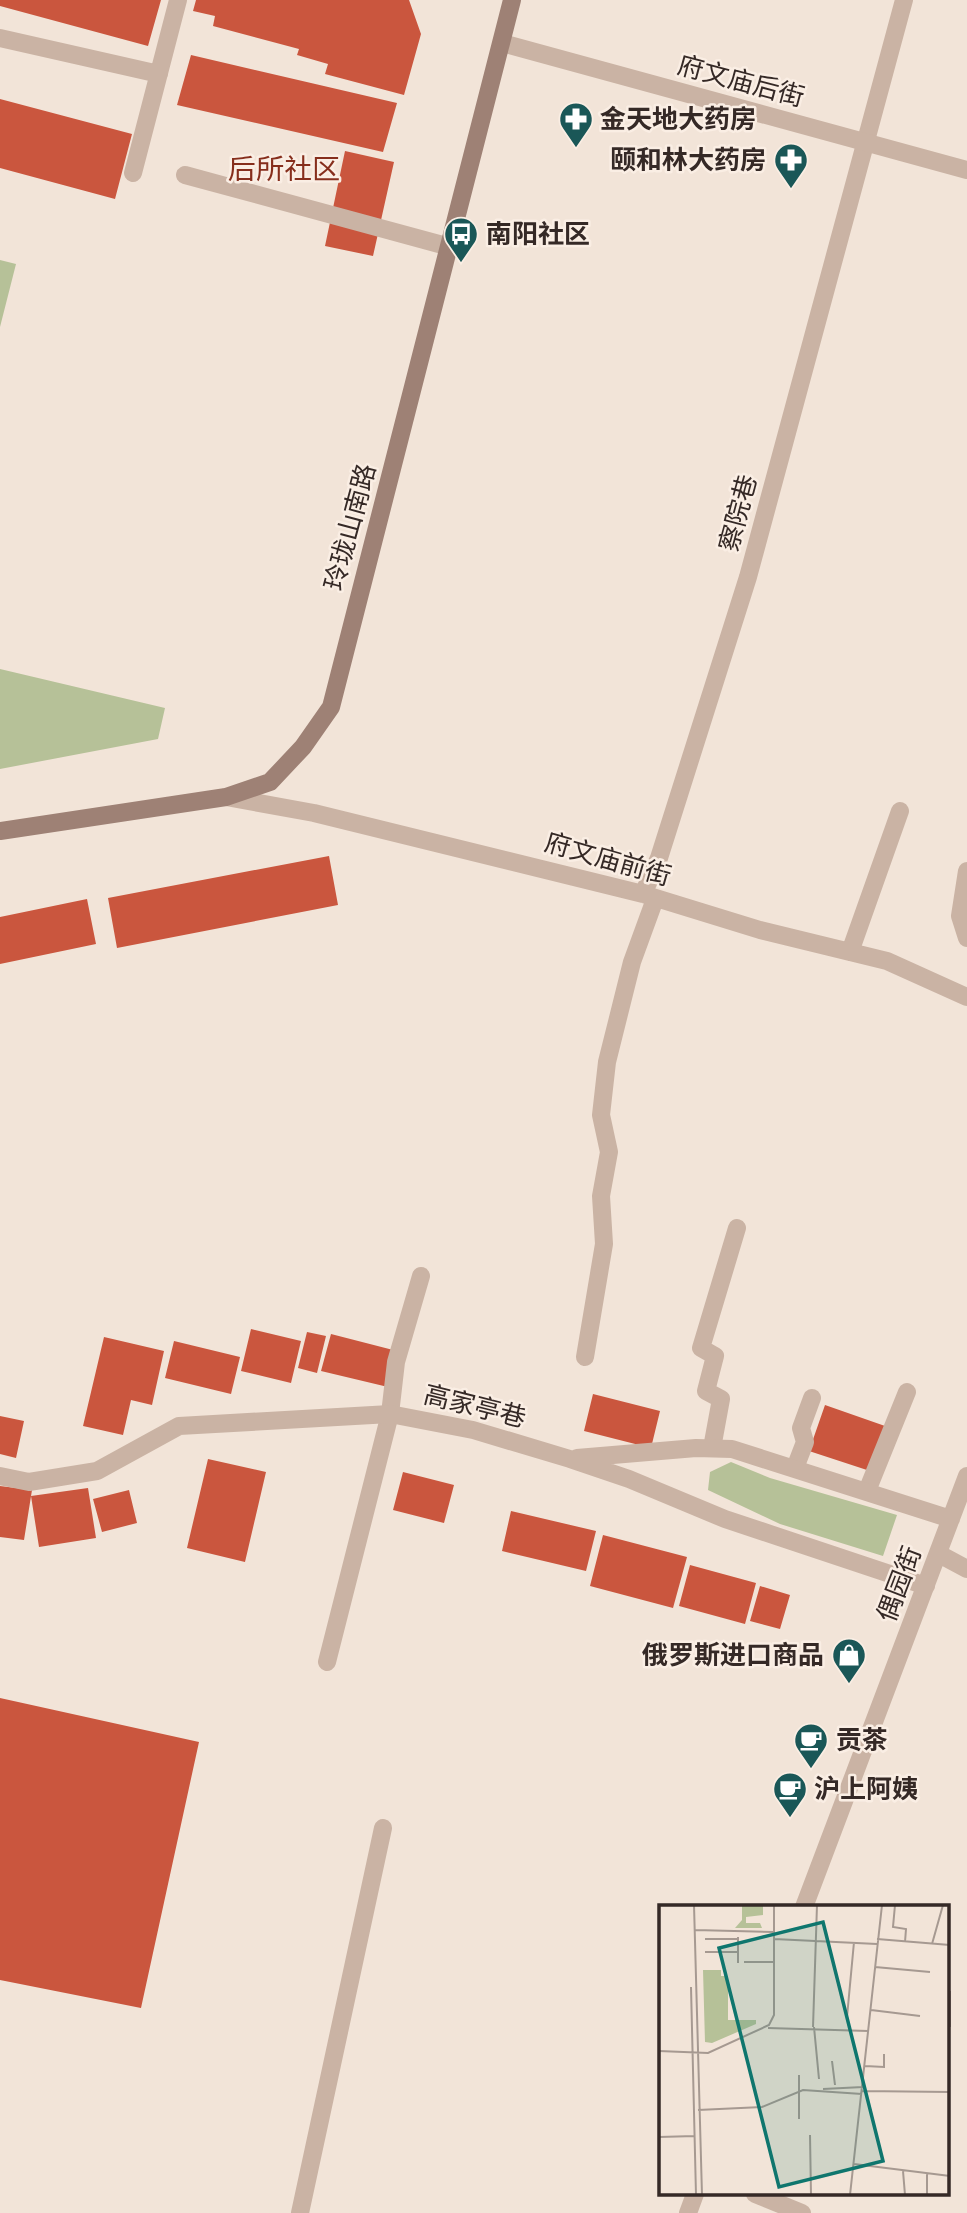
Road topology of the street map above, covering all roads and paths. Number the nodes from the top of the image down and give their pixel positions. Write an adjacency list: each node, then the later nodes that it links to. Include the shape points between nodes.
1 (178, 0): 6 (street)
2 (512, 0): 5 (street, 玲珑山南路)
3 (904, 0): 7 (street, 察院巷)
4 (0, 38): 6 (street)
5 (502, 43): 7 (street, 府文庙后街); 11 (street, 玲珑山南路)
6 (159, 74): 9 (street)
7 (867, 141): 8 (street, 府文庙后街); 16 (street, 察院巷, via 748,577)
8 (967, 170)
9 (133, 173)
10 (186, 175): 11 (street)
11 (450, 247): 12 (street, 玲珑山南路, via 331,707 303,747 270,782)
12 (226, 797): 14 (street, 玲珑山南路); 16 (street, 府文庙前街, via 314,813)
13 (901, 811): 18 (street)
14 (0, 831)
15 (967, 871): 17 (street, via 960,916)
16 (649, 896): 18 (street, 府文庙前街); 22 (street, 察院巷, via 607,1062 601,1115 609,1152 601,1196 604,1244)
17 (967, 938)
18 (850, 952): 19 (street, 府文庙前街, via 887,961)
19 (966, 994)
20 (737, 1228): 26 (street, via 701,1348 715,1356 706,1391 721,1399)
21 (421, 1276): 25 (street, via 396,1362)
22 (585, 1357)
23 (907, 1392): 31 (street)
24 (812, 1398): 28 (street, via 801,1428 805,1442)
25 (390, 1414): 27 (street, 高家亭巷, via 473,1430); 30 (street, 高家亭巷, via 179,1426 97,1471 29,1482); 36 (street)
26 (712, 1448): 27 (street); 28 (street, via 732,1449)
27 (570, 1459): 35 (street, 高家亭巷, via 725,1519)
28 (795, 1468): 31 (street)
29 (967, 1475): 32 (street, 偶园街)
30 (0, 1476)
31 (867, 1491): 32 (street)
32 (951, 1519): 33 (street, 偶园街)
33 (939, 1555): 34 (street); 35 (street, 偶园街)
34 (967, 1569)
35 (926, 1586): 38 (street, 偶园街)
36 (327, 1662)
37 (383, 1828): 41 (street)
38 (805, 1905)
39 (694, 2196): 42 (street)
40 (760, 2196): 43 (street)
41 (300, 2213)
42 (688, 2213)
43 (802, 2213)

